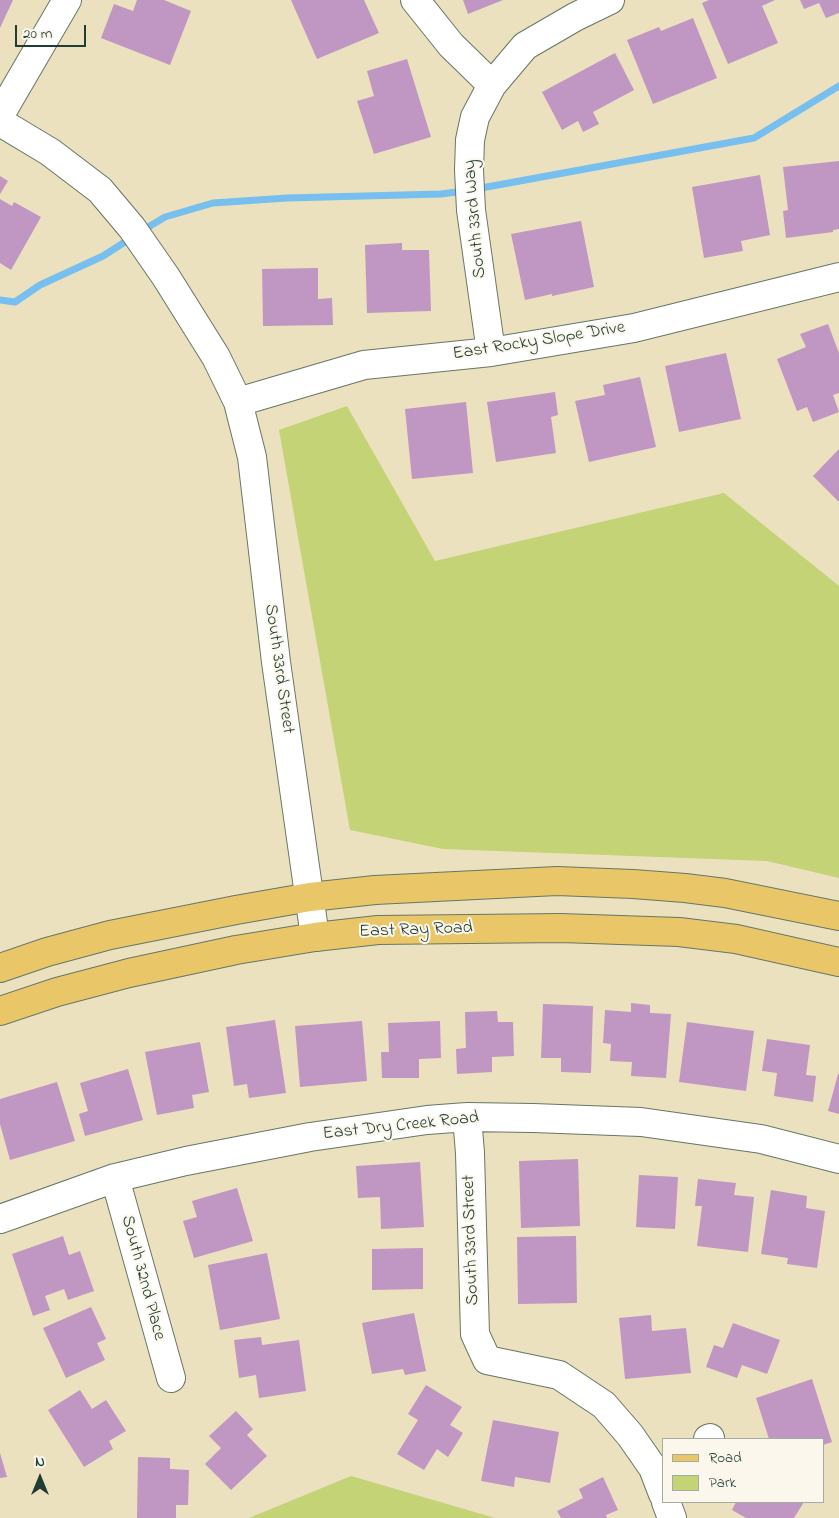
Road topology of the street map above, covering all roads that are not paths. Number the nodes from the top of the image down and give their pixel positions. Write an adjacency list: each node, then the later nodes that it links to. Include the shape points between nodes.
1 (67, 0): 5 (street)
2 (415, 0): 4 (street, via 451,45)
3 (610, 0): 4 (street, South 33rd Way, via 525,46)
4 (492, 85): 8 (street, South 33rd Way, via 475,117 469,170 471,210)
5 (0, 115)
6 (0, 122): 9 (street, South 33rd Street, via 50,152 100,190 132,228 166,277 216,357)
7 (839, 277): 8 (street, East Rocky Slope Drive, via 634,328)
8 (491, 352): 9 (street, East Rocky Slope Drive, via 364,365)
9 (238, 402): 10 (street, South 33rd Street, via 252,457 276,662)
10 (310, 898): 11 (main road, via 375,890 557,881 685,888); 12 (street, South 33rd Street); 14 (main road, via 110,935)
11 (839, 916)
12 (315, 937): 13 (main road, East Ray Road, via 378,930 644,930 736,939); 15 (main road, East Ray Road, via 129,973)
13 (839, 962)
14 (0, 968)
15 (0, 1011)
16 (467, 1117): 17 (street, East Dry Creek Road, via 641,1122 760,1138); 18 (street, East Dry Creek Road, via 310,1136); 21 (street, South 33rd Street, via 475,1334 487,1360 559,1375 604,1405)
17 (839, 1159)
18 (115, 1178): 19 (street, East Dry Creek Road); 20 (street, South 32nd Place)
19 (0, 1219)
20 (171, 1378)
21 (658, 1465): 22 (street)
22 (662, 1488)
23 (666, 1503): 24 (street)
24 (672, 1518)

